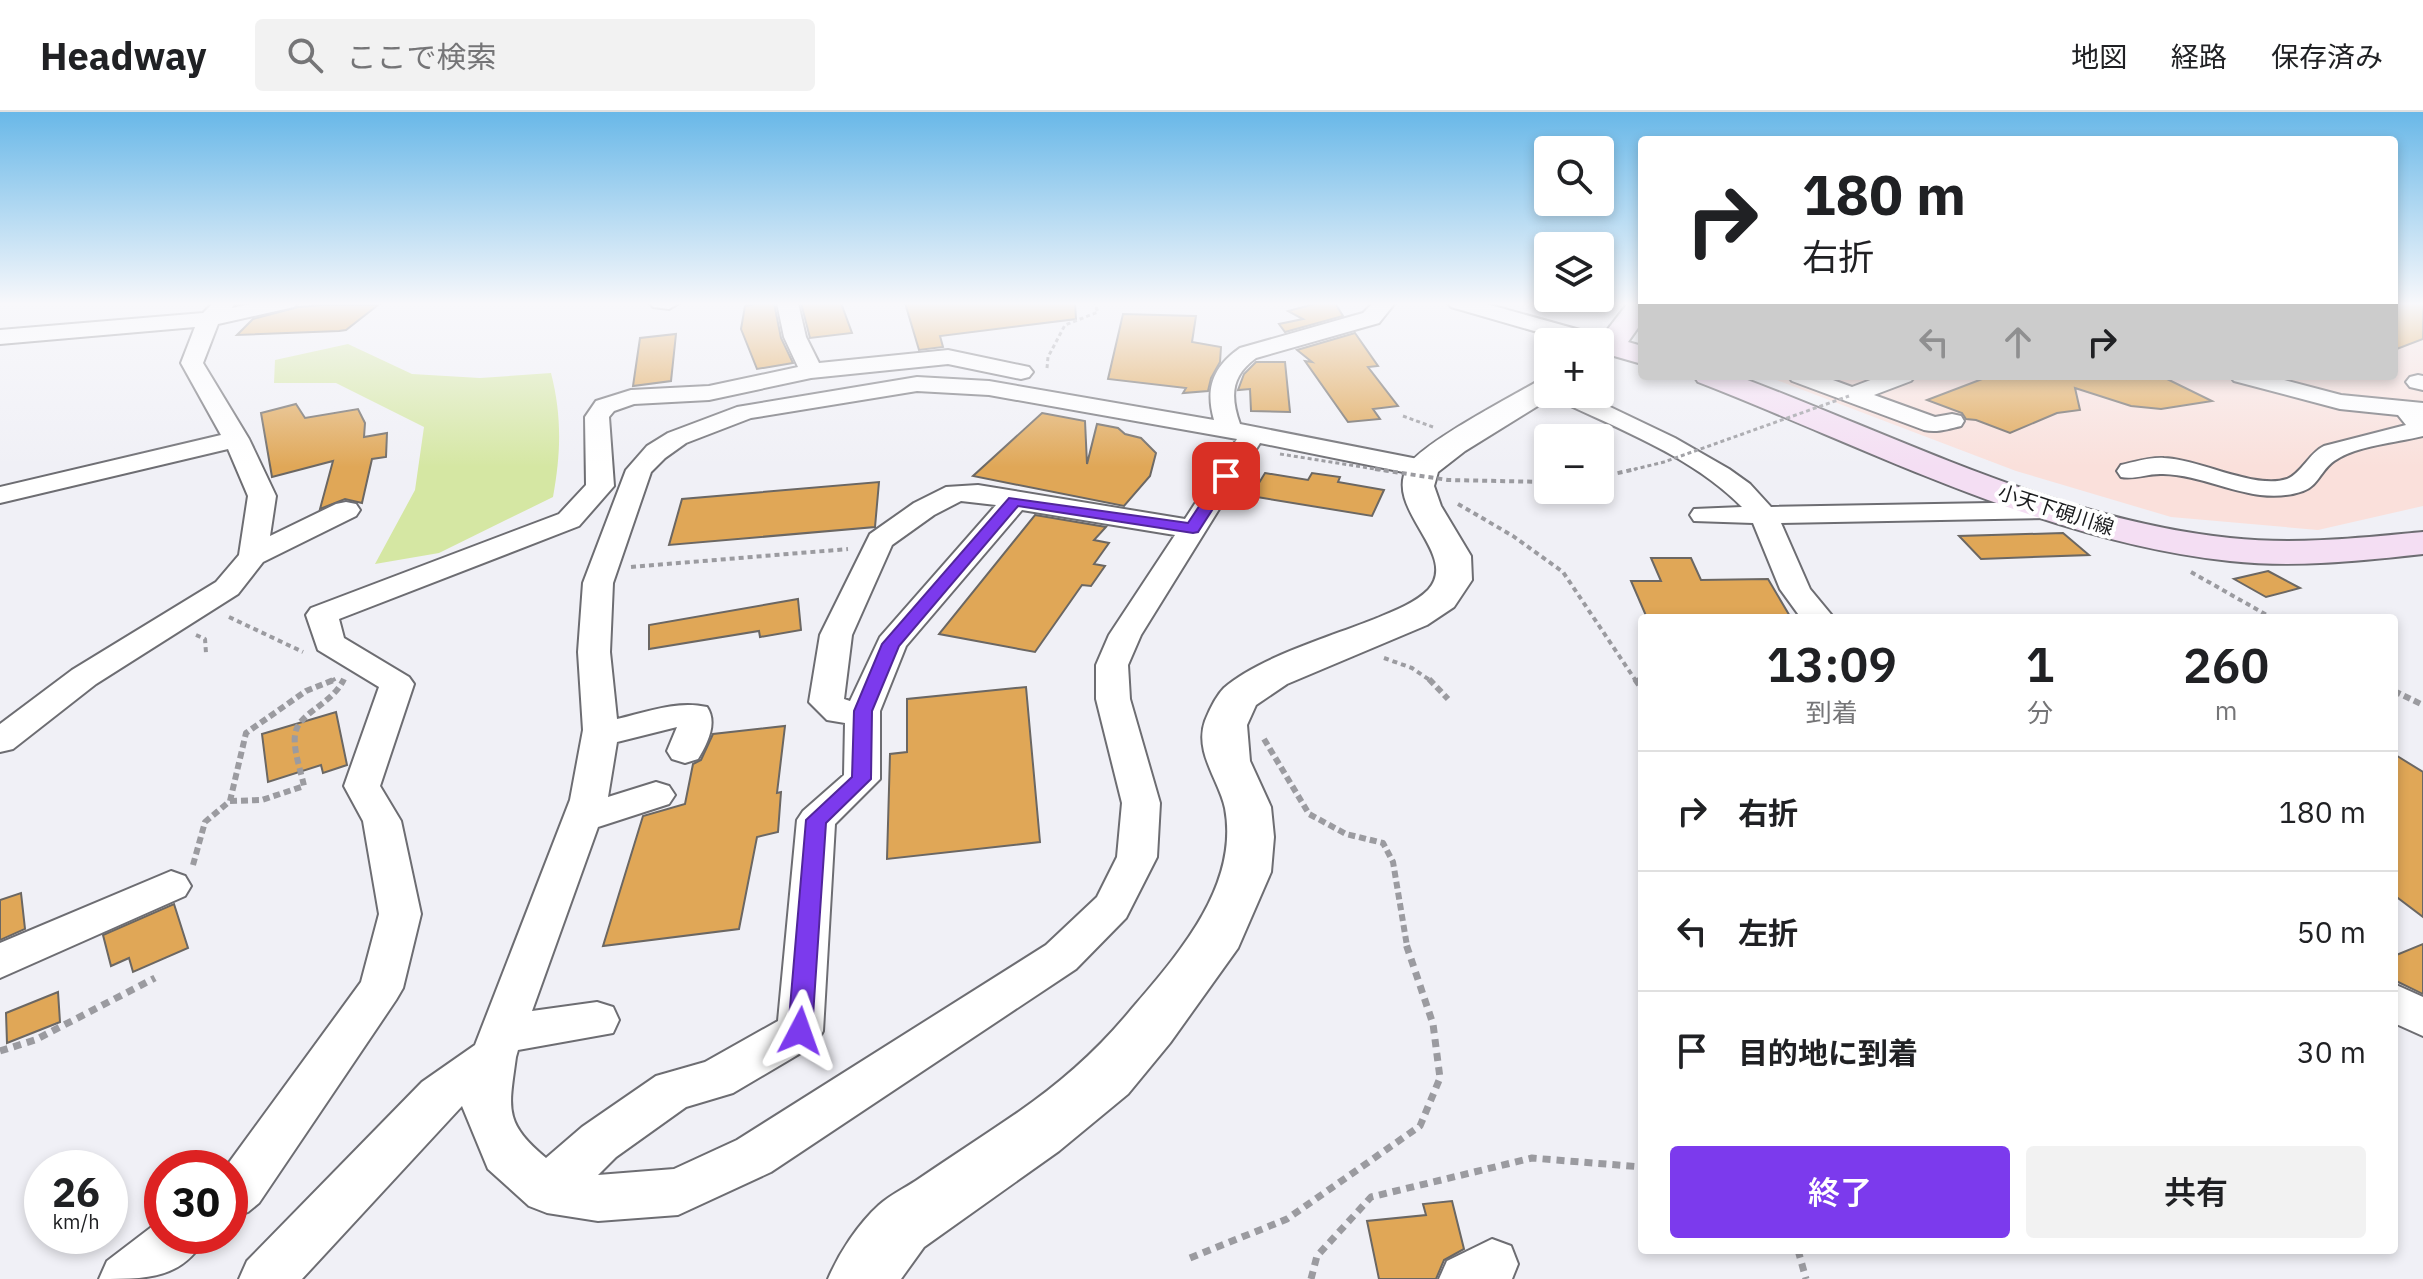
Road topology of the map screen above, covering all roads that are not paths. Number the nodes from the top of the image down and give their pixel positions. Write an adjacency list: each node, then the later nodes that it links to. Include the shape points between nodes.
1 (195, 357): 17 (street, via 192,363)
2 (805, 357): 6 (street)
3 (943, 357): 6 (street)
4 (950, 357): 16 (street)
5 (1242, 357): 16 (street, via 1225,374)
6 (811, 371): 40 (street, via 709,393 631,397 605,406 597,417 600,486 569,520 322,615 329,643 397,684 362,786 382,821 400,914 381,988)
7 (1719, 380): 23 (main road, 小天下硯川線)
8 (1811, 380): 12 (street)
9 (1892, 380): 12 (street)
10 (2255, 380): 14 (street, via 2308,396)
11 (1534, 395): 19 (street, via 1454,444)
12 (1851, 395): 15 (street, via 1933,425)
13 (1591, 408): 25 (street, via 1706,467 1738,488)
14 (2415, 410): 18 (street, via 2420,425 2416,430 2330,452 2296,485 2270,488 2166,466)
15 (1952, 421)
16 (1246, 430): 19 (street); 26 (street); 31 (street, via 989,388 917,384 874,406 746,412 677,438 639,470 598,583 594,652)
17 (236, 439): 20 (street); 28 (street, via 262,496)
18 (2130, 471)
19 (1421, 475): 45 (street, via 1424,506 1453,556 1453,580 1441,599 1413,617 1272,675 1238,698 1225,725 1228,761 1248,807 1250,837 1246,872 1220,934 1108,1077 901,1226)
20 (0, 495)
21 (1015, 501): 26 (street); 30 (street, via 891,644); 30 (street, via 956,493 880,540 836,635 826,702 839,712)
22 (346, 510): 28 (street)
23 (2050, 510): 25 (street); 27 (main road, 小天下硯川線, via 2176,543 2271,554 2383,550)
24 (1704, 515): 25 (street)
25 (1762, 517): 29 (street, via 1795,589)
26 (1193, 529): 41 (street, via 1125,635 1112,665 1113,699 1141,803 1137,857 1112,907 1061,957 754,1156 678,1192 598,1198)
27 (2423, 543)
28 (253, 556): 32 (street, via 227,588 84,677)
29 (1815, 614)
30 (863, 711): 41 (street, via 862,779 816,820 800,1031 716,1079 673,1090 599,1142)
31 (600, 735): 33 (street, via 695,715); 35 (street)
32 (0, 741)
33 (685, 751)
34 (656, 795): 35 (street)
35 (583, 818): 39 (street)
36 (171, 886): 37 (street)
37 (0, 961)
38 (597, 1020): 39 (street)
39 (498, 1046): 41 (street, via 485,1109 505,1154); 44 (street, via 439,1096)
40 (248, 1177)
41 (547, 1190)
42 (157, 1254): 43 (street)
43 (126, 1279)
44 (266, 1279)
45 (861, 1279)

